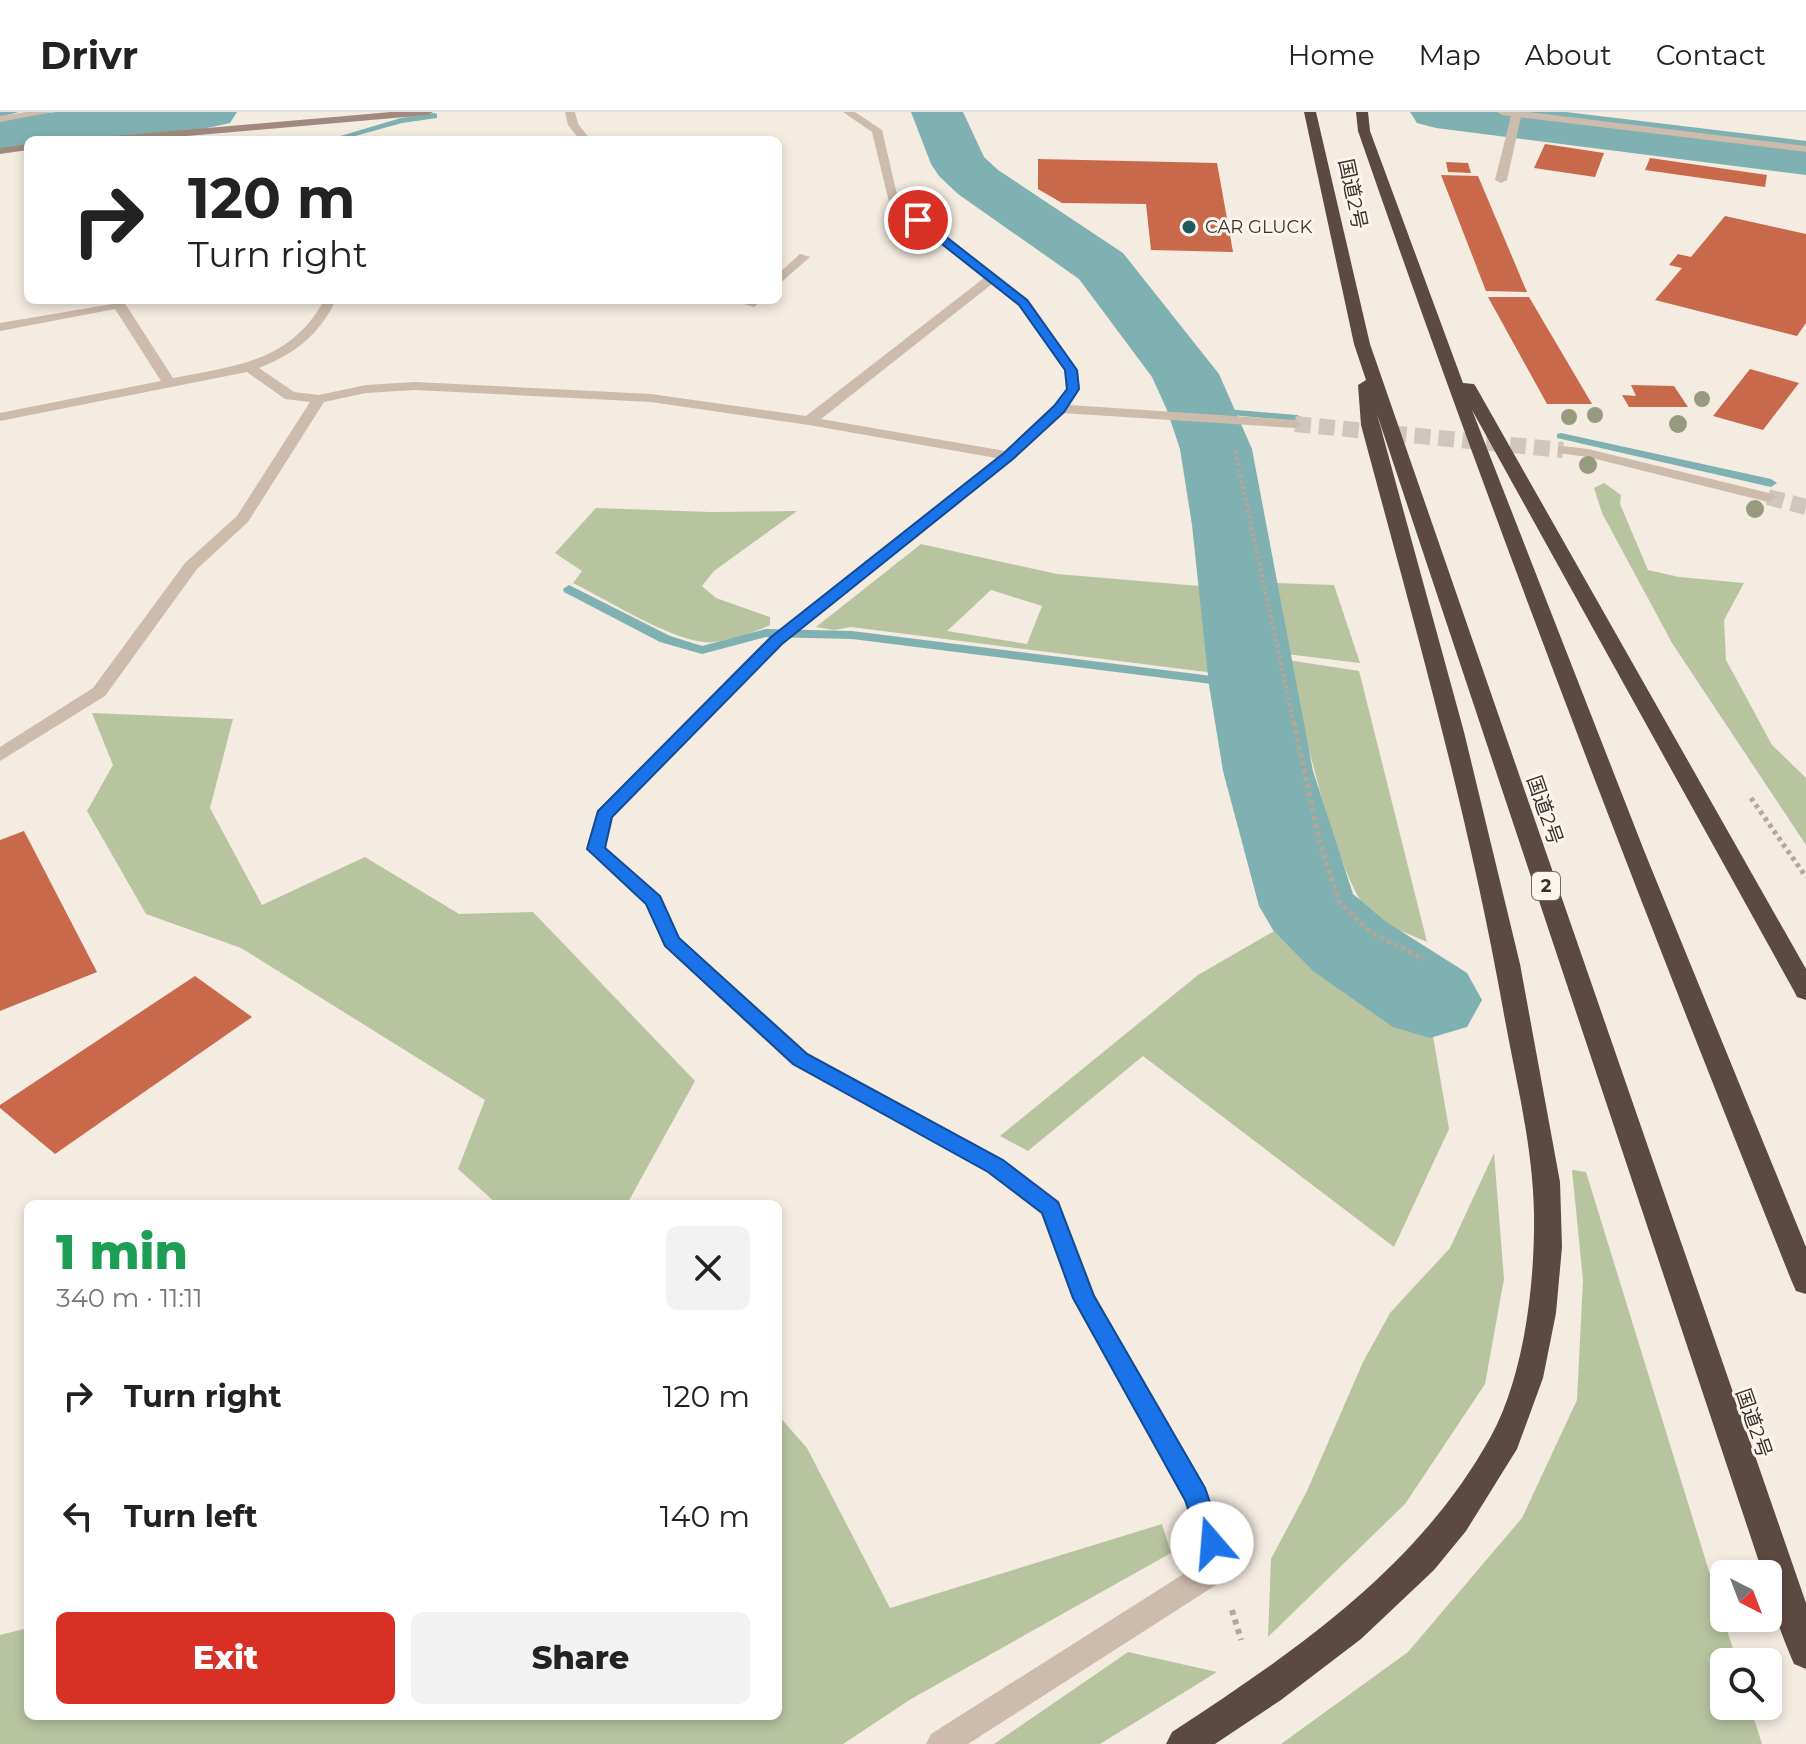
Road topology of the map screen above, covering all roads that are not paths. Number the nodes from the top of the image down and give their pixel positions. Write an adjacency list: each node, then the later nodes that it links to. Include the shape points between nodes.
1 (48, 112): 9 (street)
2 (424, 112): 10 (main road)
3 (570, 112): 11 (street)
4 (848, 112): 18 (street, via 877,130 893,200)
5 (1310, 112): 22 (highway, 国道2号 / 2)
6 (1362, 112): 20 (highway, 国道2号, via 1364,131)
7 (1502, 112): 8 (street)
8 (1515, 118): 13 (street); 15 (street)
9 (0, 119)
10 (181, 136)
11 (583, 136)
12 (24, 148): 14 (main road)
13 (1806, 149)
14 (0, 151)
15 (1501, 180)
16 (804, 257): 17 (street)
17 (782, 277)
18 (992, 278): 26 (street, via 1023,302 1071,370 1073,389); 28 (street)
19 (328, 304): 23 (street, via 305,340)
20 (1431, 323): 34 (highway); 35 (highway, 国道2号, via 1653,910)
21 (0, 327): 24 (street, via 119,305)
22 (1362, 344): 36 (highway, 国道2号 / 2); 38 (highway, via 1370,425 1470,788 1509,968 1546,1183 1541,1308 1528,1373 1505,1440 1422,1562 1358,1623 1286,1678)
23 (249, 367): 24 (street); 25 (street, via 290,396)
24 (169, 383): 27 (street)
25 (319, 399): 28 (street, via 415,386 651,398); 33 (street, via 243,519 191,566 99,692)
26 (1059, 409): 29 (street); 31 (street)
27 (0, 417)
28 (809, 421): 31 (street)
29 (1295, 424)
30 (1563, 450): 32 (street)
31 (1008, 456): 37 (street, via 786,633 604,815 596,849 654,901 671,941 800,1059 996,1166 1051,1208 1084,1298 1196,1496 1220,1567)
32 (1768, 497)
33 (0, 755)
34 (1806, 991)
35 (1806, 1282)
36 (1806, 1652)
37 (941, 1744)
38 (1184, 1744)

